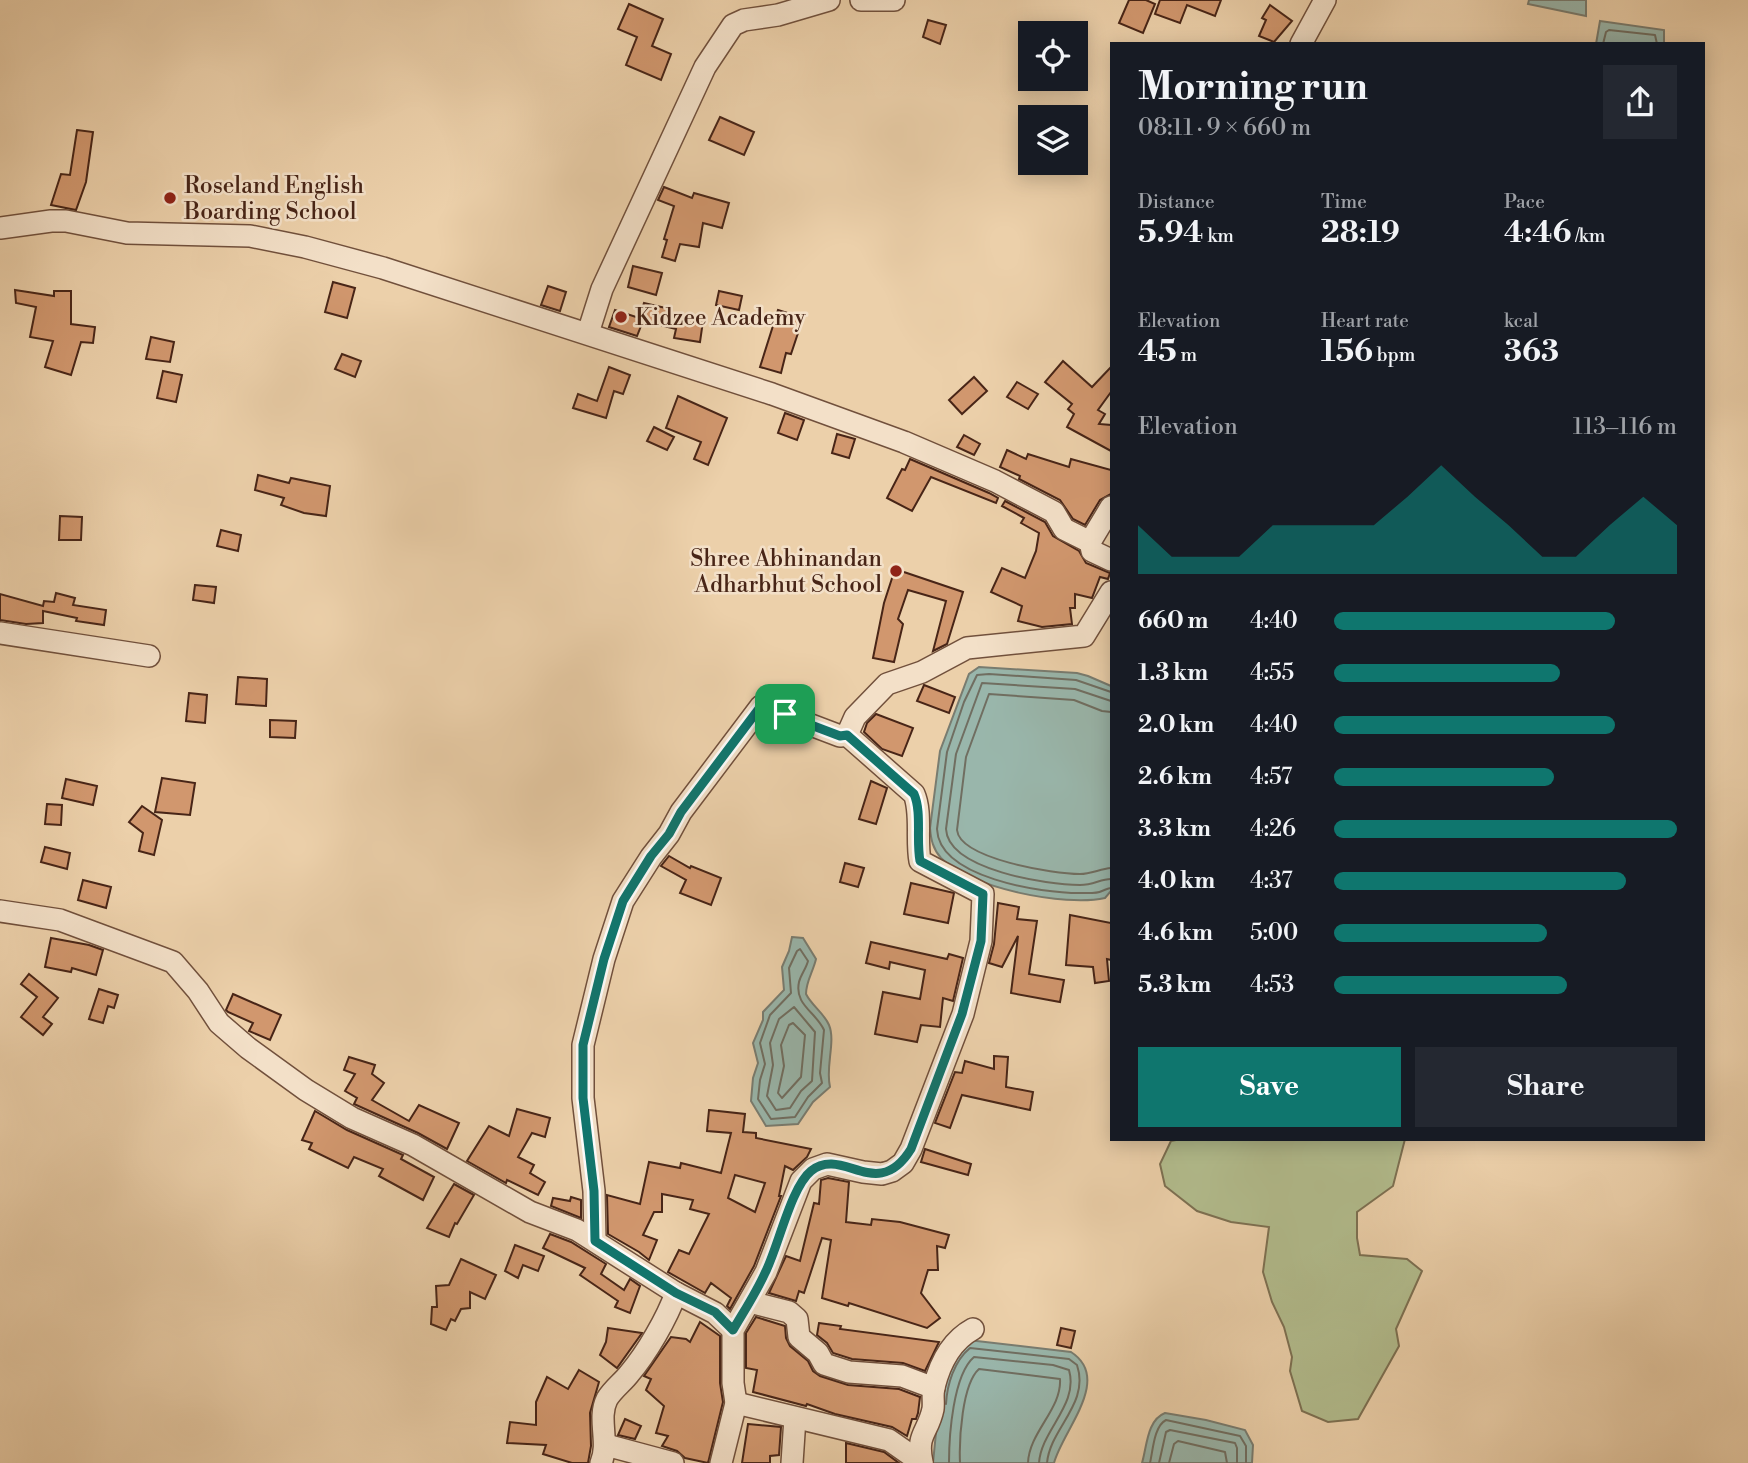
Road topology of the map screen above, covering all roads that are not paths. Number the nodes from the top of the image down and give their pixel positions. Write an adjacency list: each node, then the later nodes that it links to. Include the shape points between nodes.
1 (829, 0): 7 (street, via 744,20 724,36 705,67 602,289)
2 (861, 0): 3 (street)
3 (894, 0)
4 (1325, 0): 5 (street)
5 (1302, 42)
6 (0, 228): 7 (street, via 66,221 127,233 250,236 383,268)
7 (588, 333): 9 (street, via 904,442 1054,512 1064,529)
8 (1110, 509): 9 (street)
9 (1090, 542): 10 (street, via 1092,551)
10 (1110, 560)
11 (1110, 594): 14 (street, via 1084,636 967,648 887,684 855,717)
12 (0, 633): 13 (street)
13 (149, 656)
14 (847, 735): 16 (street, via 761,706 681,812 623,901 583,1045); 18 (street, via 914,794 919,804 916,844 920,861 983,894 981,941 962,1014 903,1163 882,1174 827,1164 813,1169 801,1181)
15 (0, 911): 16 (street, via 60,920 173,962 219,1023 306,1090 530,1212)
16 (595, 1241): 17 (street)
17 (676, 1293): 20 (street, via 715,1312); 24 (street, via 640,1360 607,1400 602,1419)
18 (750, 1303): 20 (street); 21 (street, via 789,1312 797,1319 799,1337 824,1364 849,1372 902,1376)
19 (973, 1329): 21 (street, via 960,1336 945,1356)
20 (733, 1330): 22 (street)
21 (934, 1388): 25 (street, via 933,1410 918,1446)
22 (736, 1403): 23 (street); 27 (street)
23 (795, 1418): 25 (street, via 889,1440); 28 (street)
24 (603, 1454): 26 (street)
25 (922, 1462)
26 (673, 1463)
27 (720, 1463)
28 (792, 1463)

